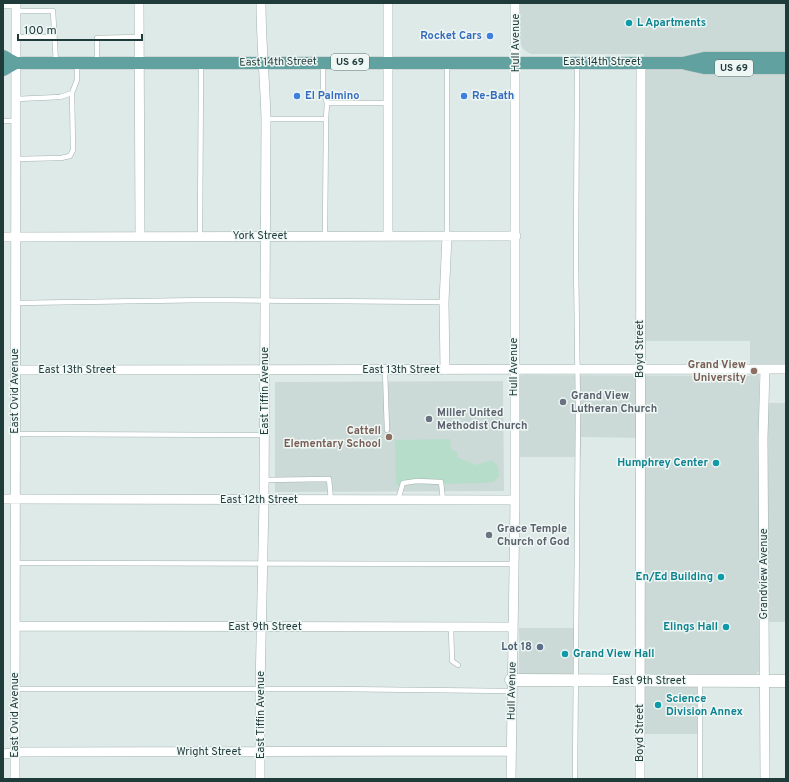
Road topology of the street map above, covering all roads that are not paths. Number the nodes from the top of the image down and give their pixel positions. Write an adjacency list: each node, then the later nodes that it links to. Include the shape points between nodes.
1 (139, 3): 9 (street)
2 (261, 3): 24 (street, East Tiffin Avenue)
3 (388, 3): 14 (street)
4 (516, 3): 16 (street, Hull Avenue)
5 (3, 6): 6 (lane)
6 (16, 7): 7 (street, East Ovid Avenue); 8 (lane, via 53,11)
7 (16, 37): 8 (lane); 19 (street, East Ovid Avenue)
8 (54, 37): 20 (lane)
9 (139, 37): 22 (lane, via 97,38); 23 (street)
10 (3, 56): 19 (main road, East 14th Street / US 69)
11 (786, 58): 25 (main road, East 14th Street / US 69, via 704,58)
12 (201, 62): 23 (main road, East 14th Street / US 69); 24 (main road, East 14th Street / US 69); 38 (lane)
13 (323, 62): 14 (main road, East 14th Street / US 69); 24 (main road, East 14th Street / US 69); 30 (lane, via 322,91)
14 (388, 62): 15 (main road, East 14th Street / US 69); 31 (street)
15 (448, 62): 16 (main road, East 14th Street / US 69); 42 (lane)
16 (516, 62): 17 (main road, East 14th Street / US 69); 43 (street, Hull Avenue)
17 (577, 62): 18 (main road, East 14th Street / US 69); 56 (lane)
18 (641, 62): 25 (main road, East 14th Street / US 69); 57 (street, Boyd Street)
19 (16, 63): 20 (main road, East 14th Street / US 69); 27 (main road, East 14th Street / US 69); 29 (street, East Ovid Avenue)
20 (56, 63): 21 (main road, East 14th Street / US 69)
21 (76, 63): 22 (main road, East 14th Street / US 69); 28 (lane, via 76,80)
22 (97, 63): 23 (main road, East 14th Street / US 69)
23 (140, 63): 37 (street)
24 (263, 63): 33 (street, East Tiffin Avenue)
25 (683, 63): 26 (main road, East 14th Street / US 69, via 704,68)
26 (786, 68)
27 (3, 70)
28 (72, 93): 29 (lane, via 60,97); 36 (lane, via 73,150 70,156)
29 (16, 99): 35 (street, East Ovid Avenue)
30 (326, 103): 31 (lane); 32 (lane)
31 (388, 103): 41 (street)
32 (326, 118): 33 (lane); 40 (lane)
33 (266, 119): 39 (street, East Tiffin Avenue)
34 (3, 121): 35 (lane)
35 (16, 121): 36 (street, East Ovid Avenue)
36 (16, 158): 45 (street, East Ovid Avenue)
37 (140, 236): 38 (street, York Street); 45 (street, York Street)
38 (200, 236): 39 (street, York Street)
39 (265, 236): 40 (street, York Street); 46 (street, East Tiffin Avenue)
40 (325, 236): 41 (street, York Street)
41 (388, 236): 42 (street, York Street)
42 (447, 236): 43 (street, York Street); 47 (street)
43 (516, 236): 55 (street, Hull Avenue)
44 (3, 237): 45 (street, York Street)
45 (15, 237): 48 (street, East Ovid Avenue)
46 (265, 302): 47 (lane); 48 (lane, via 207,300); 52 (street, East Tiffin Avenue)
47 (444, 302): 54 (street)
48 (15, 303): 51 (street, East Ovid Avenue)
49 (765, 369): 50 (street, East 13th Street); 57 (street, East 13th Street); 78 (street, Grandview Avenue)
50 (786, 369)
51 (15, 370): 52 (street, East 13th Street); 59 (street, East Ovid Avenue)
52 (265, 370): 53 (street, East 13th Street); 60 (street, East Tiffin Avenue)
53 (385, 370): 54 (street, East 13th Street); 58 (lane)
54 (445, 370): 55 (street, East 13th Street)
55 (514, 370): 56 (street, East 13th Street); 67 (street, Hull Avenue)
56 (578, 370): 57 (street, East 13th Street); 77 (lane)
57 (640, 370): 79 (street, Boyd Street)
58 (387, 430)
59 (15, 434): 60 (lane); 63 (street, East Ovid Avenue)
60 (264, 435): 61 (street, East Tiffin Avenue)
61 (264, 480): 64 (lane, via 329,479); 68 (street, East Tiffin Avenue)
62 (3, 499): 63 (street, East 12th Street)
63 (16, 499): 68 (street, East 12th Street); 69 (street, East Ovid Avenue)
64 (331, 500): 65 (street, East 12th Street); 68 (street, East 12th Street)
65 (398, 500): 66 (street, East 12th Street); 66 (lane, via 403,483 417,481 441,482)
66 (443, 500): 67 (street, East 12th Street)
67 (515, 500): 71 (street, Hull Avenue)
68 (264, 501): 70 (street, East Tiffin Avenue)
69 (16, 563): 70 (lane); 72 (street, East Ovid Avenue)
70 (263, 564): 71 (lane); 73 (street, East Tiffin Avenue)
71 (513, 564): 75 (street, Hull Avenue)
72 (16, 626): 73 (street, East 9th Street); 83 (street, East Ovid Avenue)
73 (262, 627): 74 (street, East 9th Street); 84 (street, East Tiffin Avenue)
74 (451, 627): 75 (street, East 9th Street); 76 (lane, via 452,661)
75 (513, 627): 82 (street, Hull Avenue)
76 (458, 665)
77 (577, 680): 79 (street, East 9th Street); 82 (street, East 9th Street); 92 (lane)
78 (765, 680): 80 (street, East 9th Street); 81 (street, East 9th Street); 95 (street, Grandview Avenue)
79 (640, 681): 80 (street, East 9th Street); 93 (street, Boyd Street)
80 (700, 681): 94 (lane)
81 (786, 681)
82 (511, 685): 84 (lane); 85 (street, Hull Avenue)
83 (15, 689): 84 (lane); 87 (street, East Ovid Avenue)
84 (260, 689): 86 (street, East Tiffin Avenue)
85 (512, 751): 86 (street, Wright Street); 91 (street, Hull Avenue)
86 (260, 752): 87 (street, Wright Street); 90 (street, East Tiffin Avenue)
87 (15, 753): 88 (street, Wright Street); 89 (street, East Ovid Avenue)
88 (3, 754)
89 (15, 779)
90 (260, 779)
91 (512, 779)
92 (575, 779)
93 (640, 779)
94 (700, 779)
95 (765, 779)

